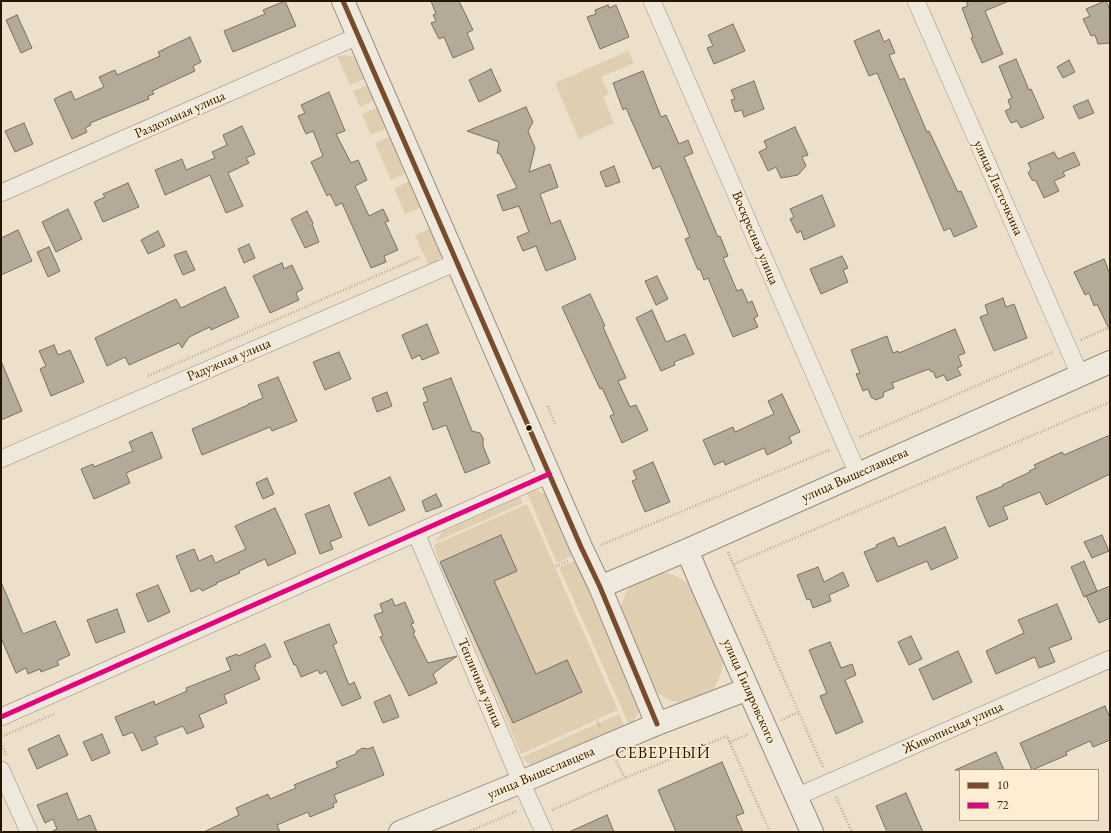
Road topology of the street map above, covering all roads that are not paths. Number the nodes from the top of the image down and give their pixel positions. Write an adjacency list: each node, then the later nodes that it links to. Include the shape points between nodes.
1 (343, 1): 4 (street)
2 (652, 1): 11 (street, Воскресная улица)
3 (916, 1): 8 (street, улица Ласточкина)
4 (358, 36): 5 (street, Раздольная улица); 6 (street)
5 (1, 193)
6 (457, 262): 9 (street, Радужная улица); 10 (street)
7 (1110, 362): 8 (street, улица Вышеславцева)
8 (1080, 375): 11 (street, улица Вышеславцева)
9 (1, 459)
10 (549, 474): 12 (street); 14 (street)
11 (858, 474): 13 (street, улица Вышеславцева)
12 (416, 533): 17 (street); 20 (street, Тепличная улица)
13 (687, 550): 14 (street, улица Вышеславцева); 16 (street, улица Гиляровского)
14 (600, 587): 18 (street)
15 (1110, 659): 21 (street, Живописная улица)
16 (748, 689): 18 (street, улица Вышеславцева); 21 (street, улица Гиляровского)
17 (1, 717)
18 (657, 724): 20 (street, улица Вышеславцева)
19 (1, 770): 22 (street)
20 (521, 782): 23 (street, улица Вышеславцева); 24 (street, Тепличная улица)
21 (796, 797): 25 (street, улица Гиляровского)
22 (29, 832)
23 (400, 832)
24 (544, 832)
25 (812, 832)

